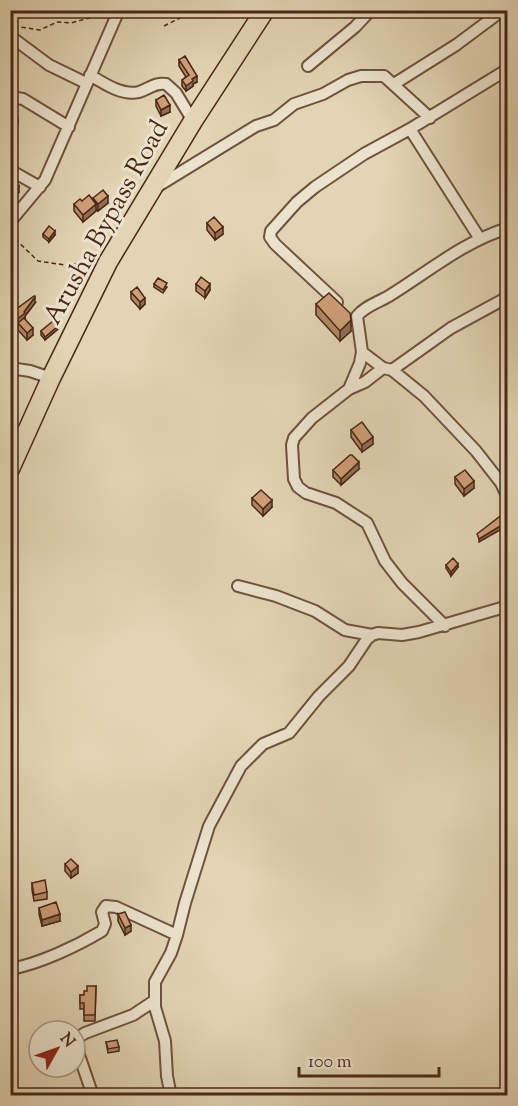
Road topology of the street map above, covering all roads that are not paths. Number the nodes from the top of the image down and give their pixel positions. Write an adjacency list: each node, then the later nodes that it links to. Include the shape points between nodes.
1 (118, 10): 8 (street)
2 (265, 10): 12 (main road, Arusha Bypass Road)
3 (371, 10): 6 (street)
4 (503, 10): 9 (street)
5 (10, 36): 8 (street, via 49,65)
6 (308, 66)
7 (507, 69): 11 (street)
8 (88, 79): 12 (street, via 131,92 166,84); 13 (street)
9 (394, 84): 11 (street); 17 (street, via 377,75 348,80 294,104 274,120 256,126)
10 (10, 98): 13 (street, via 33,104)
11 (430, 117): 14 (street)
12 (194, 121): 17 (main road, Arusha Bypass Road)
13 (69, 128): 16 (street)
14 (411, 129): 20 (street); 22 (street, via 364,154 315,188 271,231 275,244)
15 (10, 170): 16 (street)
16 (40, 187): 18 (street)
17 (150, 191): 26 (main road, Arusha Bypass Road, via 108,262)
18 (10, 222)
19 (507, 228): 20 (street)
20 (480, 239): 22 (street, via 362,311)
21 (507, 297): 25 (street, via 451,327)
22 (358, 320): 23 (street)
23 (362, 352): 25 (street); 27 (street)
24 (10, 368): 26 (street)
25 (387, 369): 27 (street); 29 (street, via 430,402)
26 (51, 378): 28 (main road, Arusha Bypass Road)
27 (349, 389): 33 (street, via 294,438 294,479 306,493 336,503 367,523 402,583)
28 (10, 469)
29 (504, 483): 30 (street)
30 (507, 498)
31 (238, 586): 34 (street, via 315,610 345,630)
32 (507, 606): 33 (street)
33 (445, 626): 34 (street, via 402,635)
34 (372, 635): 35 (street, via 350,666 292,730 264,744 241,766 209,826)
35 (177, 934): 36 (street, via 106,906 102,912 102,931 30,964); 37 (street, via 155,982)
36 (10, 969)
37 (154, 1001): 38 (street, via 133,1015 76,1040); 39 (street, via 165,1041)
38 (93, 1095)
39 (171, 1095)

